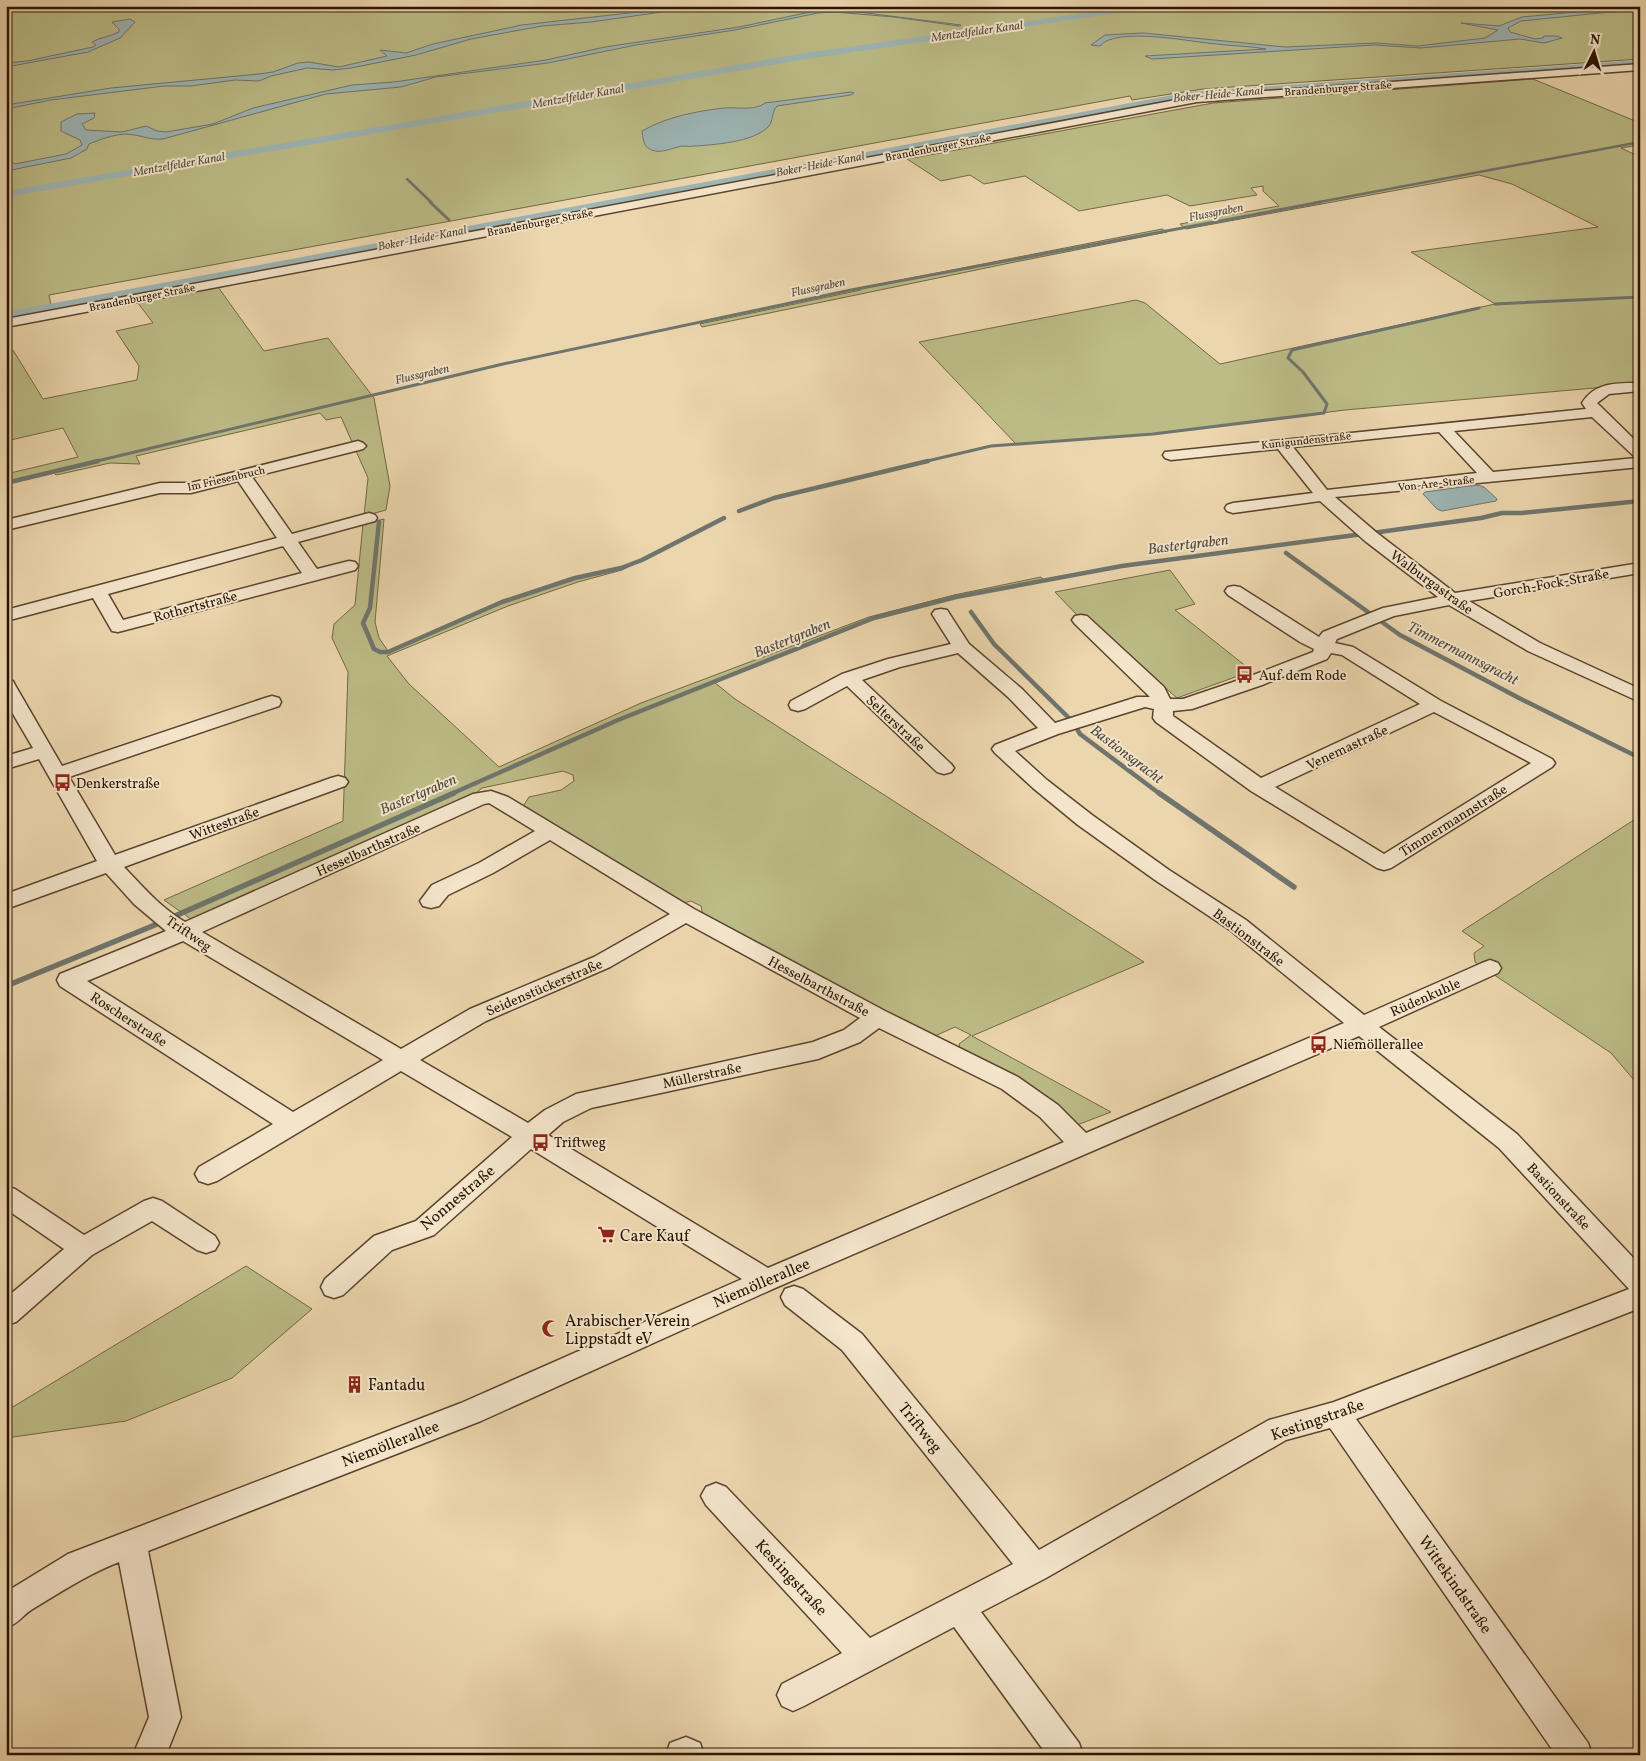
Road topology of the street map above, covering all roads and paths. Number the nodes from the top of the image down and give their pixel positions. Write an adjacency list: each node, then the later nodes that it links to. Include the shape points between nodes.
1 (1640, 67): 2 (street, Brandenburger Straße, via 1197,99)
2 (6, 323)
3 (1640, 387): 4 (street, via 1600,391 1589,402)
4 (1596, 412): 5 (street, Kunigundenstraße); 8 (street)
5 (1442, 427): 6 (street, Kunigundenstraße); 12 (street)
6 (1281, 443): 9 (street, Kunigundenstraße); 13 (street, Walburgastraße)
7 (358, 446): 11 (street, Im Friesenbruch)
8 (1640, 454)
9 (1171, 455)
10 (1640, 462): 12 (street, Von-Are-Straße)
11 (242, 475): 16 (street, Im Friesenbruch, via 191,488 160,488); 17 (street)
12 (1490, 478): 13 (street, Von-Are-Straße, via 1337,492)
13 (1324, 496): 14 (street, Von-Are-Straße); 25 (street, Walburgastraße)
14 (1233, 508)
15 (369, 518): 17 (street)
16 (6, 525)
17 (287, 539): 21 (street); 23 (street)
18 (349, 566): 21 (street, Rothertstraße)
19 (1640, 568): 20 (street, Gorch-Fock-Straße)
20 (1620, 571): 22 (street); 25 (street, Gorch-Fock-Straße)
21 (312, 575): 23 (street, Rothertstraße, via 118,627)
22 (1640, 586)
23 (98, 591): 27 (street)
24 (1234, 591): 30 (street)
25 (1452, 599): 30 (street, Gorch-Fock-Straße, via 1378,616 1329,636); 32 (street, Walburgastraße, via 1534,648)
26 (941, 614): 29 (street)
27 (6, 616)
28 (1081, 620): 36 (street, via 1157,691)
29 (962, 647): 31 (street, via 894,663); 38 (street, via 1015,693)
30 (1325, 647): 36 (street, Gorch-Fock-Straße, via 1320,655 1255,681 1185,705); 37 (street, Timmermannstraße, via 1347,651)
31 (849, 678): 35 (street); 41 (street, Selterstraße)
32 (1640, 696)
33 (9, 698): 39 (street, Triftweg)
34 (272, 702): 42 (street)
35 (798, 705)
36 (1163, 705): 38 (street, Gorch-Fock-Straße, via 1144,701); 44 (street, Timmermannstraße, via 1163,718)
37 (1434, 705): 44 (street, Venemastraße); 44 (street, Timmermannstraße, via 1545,763 1384,863)
38 (1067, 725): 53 (street, Bastionstraße, via 1002,750 1085,820 1238,926)
39 (43, 751): 40 (street); 42 (street, Triftweg)
40 (6, 763)
41 (944, 768)
42 (57, 774): 46 (street, Triftweg)
43 (338, 782): 46 (street, Wittestraße)
44 (1258, 787)
45 (550, 831): 47 (street, via 440,890); 49 (street, Hesselbarthstraße); 50 (street, Hesselbarthstraße, via 501,801 491,797 480,798)
46 (110, 864): 48 (street, Wittestraße); 50 (street, Triftweg, via 142,899)
47 (431, 901)
48 (6, 902)
49 (686, 914): 52 (street, Hesselbarthstraße); 54 (street, Seidenstückerstraße, via 602,962 478,1015)
50 (172, 923): 54 (street, Triftweg); 55 (street, Roscherstraße, via 68,980)
51 (1490, 968): 53 (street, Rüdenkuhle)
52 (877, 1018): 56 (street, Müllerstraße, via 852,1036 818,1050 585,1100 554,1116); 57 (street, Hesselbarthstraße, via 1010,1083 1049,1111)
53 (1361, 1025): 57 (street, Niemöllerallee); 63 (street, Bastionstraße, via 1508,1141)
54 (401, 1059): 55 (street); 56 (street, Triftweg)
55 (294, 1125): 58 (street)
56 (529, 1136): 62 (street, Triftweg); 64 (street, Nonnestraße, via 425,1228 383,1243)
57 (1083, 1146): 62 (street, Niemöllerallee)
58 (208, 1174)
59 (6, 1196): 61 (street)
60 (206, 1243): 61 (street, via 153,1208)
61 (83, 1248): 67 (street)
62 (766, 1280): 70 (street, Niemöllerallee, via 471,1412)
63 (1640, 1283)
64 (334, 1287)
65 (1640, 1296): 68 (street, Kestingstraße)
66 (794, 1297): 71 (street, Triftweg, via 852,1342)
67 (6, 1314)
68 (1336, 1414): 71 (street, Kestingstraße, via 1279,1429); 80 (street, Wittekindstraße)
69 (716, 1496): 74 (street, Kestingstraße)
70 (131, 1544): 73 (street, Niemöllerallee, via 79,1564 16,1602); 76 (street, via 165,1717)
71 (1035, 1568): 72 (street, Kestingstraße)
72 (960, 1609): 74 (street, Kestingstraße); 79 (street)
73 (6, 1613)
74 (867, 1658): 75 (street, Kestingstraße)
75 (793, 1695)
76 (149, 1755)
77 (682, 1755): 78 (street, via 686,1752)
78 (688, 1755)
79 (1066, 1755)
80 (1576, 1755)

